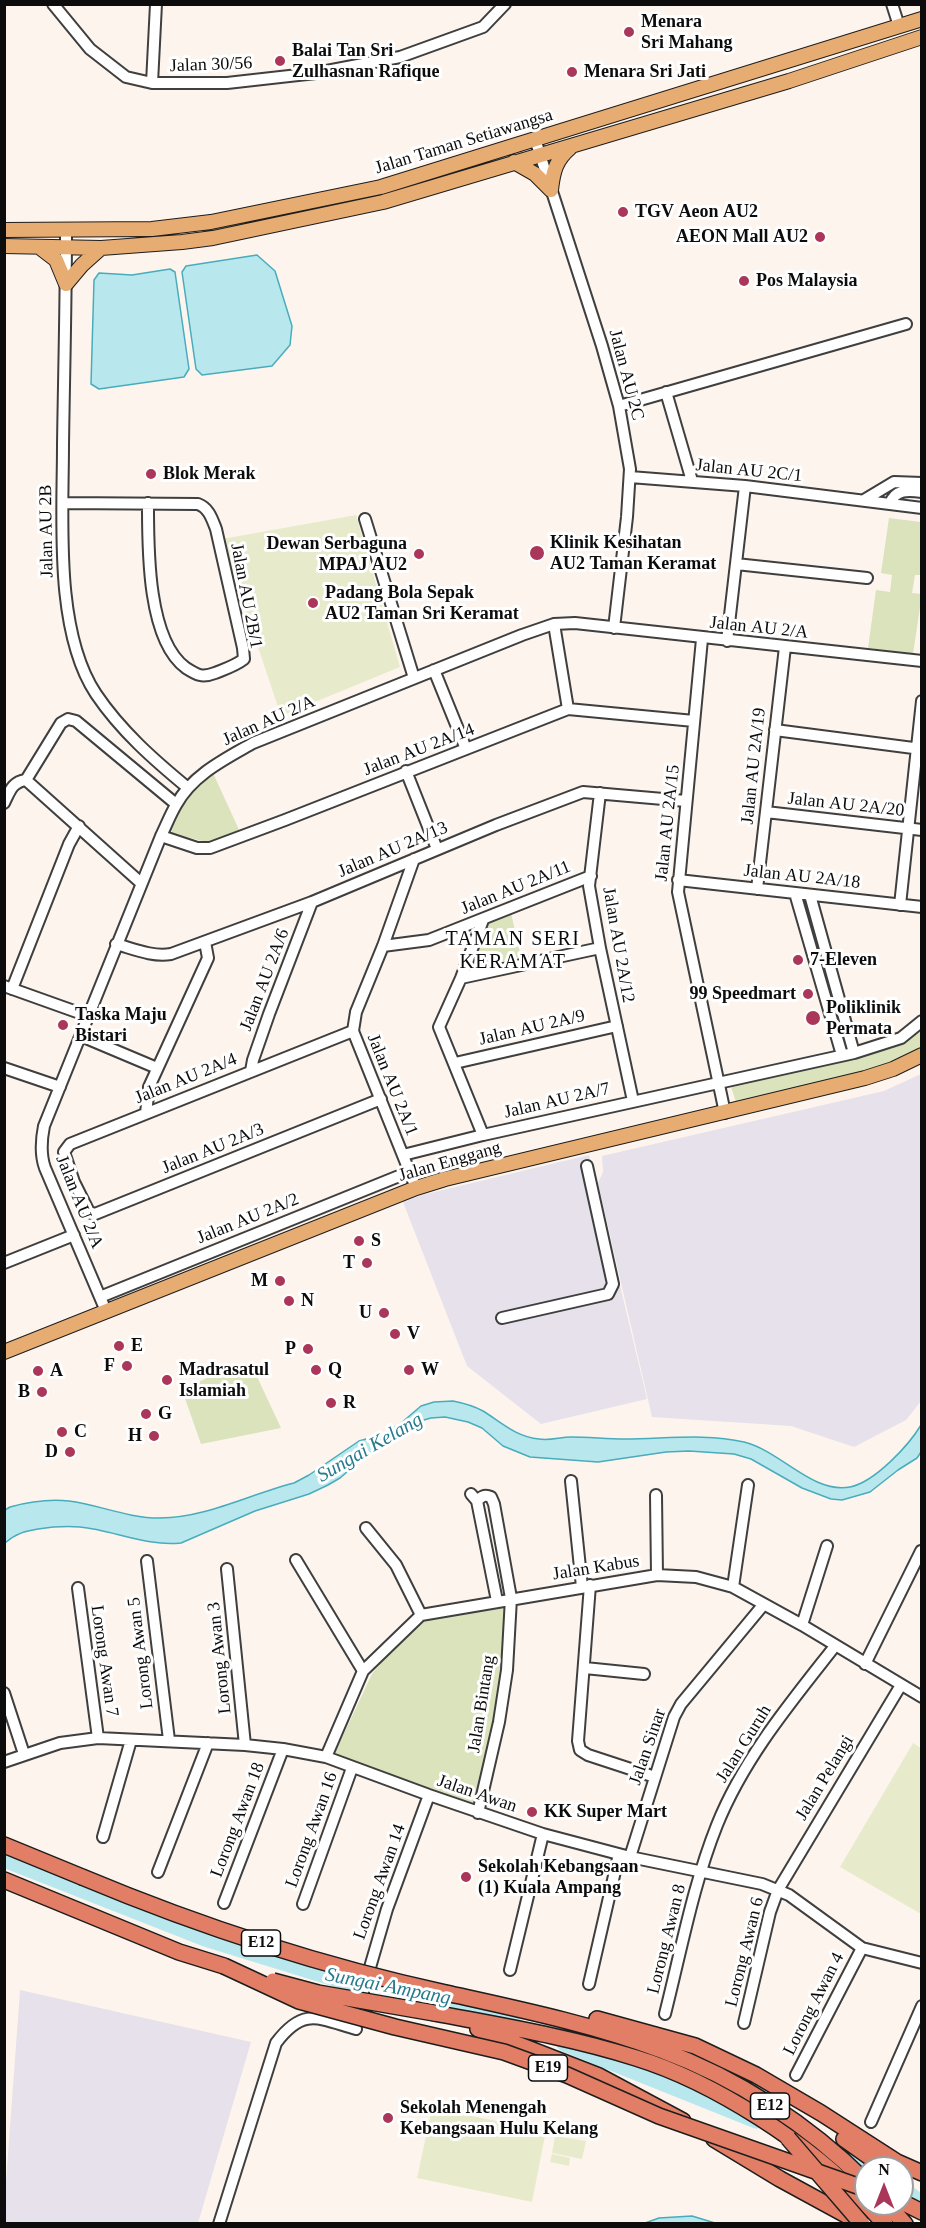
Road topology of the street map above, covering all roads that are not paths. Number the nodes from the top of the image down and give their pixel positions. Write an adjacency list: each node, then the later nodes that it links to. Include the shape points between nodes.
1 (53, 4): 8 (street, Jalan 30/56, via 90,49 114,69 126,77)
2 (156, 4): 8 (street)
3 (505, 4): 8 (street, Jalan 30/56, via 483,27 408,54 357,66 226,83)
4 (892, 4): 6 (street)
5 (921, 19): 6 (main road, Jalan Taman Setiawangsa)
6 (899, 26): 9 (main road, Jalan Taman Setiawangsa)
7 (921, 37): 10 (main road, Jalan Taman Setiawangsa)
8 (152, 83)
9 (535, 139): 11 (street, Jalan AU 2C); 15 (main road, Jalan Taman Setiawangsa, via 381,187 211,222 152,229)
10 (573, 146): 11 (main road, Jalan Taman Setiawangsa); 13 (main road, via 555,165)
11 (540, 156): 12 (main road, Jalan Taman Setiawangsa); 13 (street, Jalan AU 2C)
12 (514, 162): 13 (main road, via 535,174); 19 (main road, Jalan Taman Setiawangsa, via 360,207 213,237)
13 (551, 190): 23 (street, Jalan AU 2C)
14 (4, 230): 15 (main road, Jalan Taman Setiawangsa)
15 (66, 230): 18 (street, Jalan AU 2B)
16 (4, 246): 17 (main road, Jalan Taman Setiawangsa)
17 (39, 247): 18 (main road, Jalan Taman Setiawangsa); 20 (main road, via 56,260)
18 (66, 248): 19 (main road, Jalan Taman Setiawangsa); 20 (street, Jalan AU 2B)
19 (101, 248): 20 (main road)
20 (66, 284): 30 (street, Jalan AU 2B)
21 (906, 324): 22 (street)
22 (666, 393): 23 (street); 25 (street)
23 (619, 406): 24 (street, Jalan AU 2C)
24 (630, 477): 25 (street, Jalan AU 2C/1); 38 (street, Jalan AU 2C)
25 (692, 481): 27 (street, Jalan AU 2C/1)
26 (921, 483): 29 (street, via 894,482)
27 (745, 486): 29 (street, Jalan AU 2C/1); 35 (street)
28 (921, 492): 32 (street, via 904,491 893,497)
29 (864, 500): 32 (street, Jalan AU 2C/1)
30 (63, 503): 31 (street, Jalan AU 2B/1); 53 (street, Jalan AU 2B, via 64,591 81,664 95,693 131,738)
31 (148, 503): 31 (street, Jalan AU 2B/1, via 198,504 210,514 243,648 243,659 237,664 208,676 197,676 177,661 159,625 148,564)
32 (890, 504): 33 (street, Jalan AU 2C/1)
33 (921, 508)
34 (365, 519): 44 (street)
35 (736, 564): 36 (street); 40 (street)
36 (867, 578)
37 (554, 624): 38 (street, Jalan AU 2/A); 43 (street, Jalan AU 2/A); 46 (street)
38 (614, 628): 39 (street, Jalan AU 2/A)
39 (702, 639): 40 (street, Jalan AU 2/A); 47 (street, Jalan AU 2A/15)
40 (727, 641): 41 (street, Jalan AU 2/A)
41 (785, 647): 42 (street, Jalan AU 2/A); 48 (street, Jalan AU 2A/19)
42 (921, 661)
43 (434, 670): 44 (street, Jalan AU 2/A); 50 (street)
44 (414, 678): 53 (street, Jalan AU 2/A, via 254,743 214,765)
45 (921, 701): 49 (street)
46 (568, 709): 47 (street, Jalan AU 2A/14); 50 (street, Jalan AU 2A/14)
47 (694, 721): 55 (street, Jalan AU 2A/15)
48 (775, 730): 49 (street); 58 (street, Jalan AU 2A/19)
49 (919, 748): 60 (street)
50 (466, 749): 51 (street, Jalan AU 2A/14)
51 (406, 771): 62 (street, Jalan AU 2A/14, via 210,848 197,848); 63 (street)
52 (26, 780): 56 (street, via 12,786); 57 (street, via 61,723 68,719 76,721); 59 (street)
53 (188, 788): 57 (street, Jalan AU 2/A)
54 (600, 794): 55 (street, Jalan AU 2A/13); 63 (street, Jalan AU 2A/13, via 583,792 562,799); 65 (street, Jalan AU 2A/12)
55 (686, 801): 66 (street, Jalan AU 2A/15)
56 (4, 803)
57 (176, 804): 62 (street, Jalan AU 2/A)
58 (766, 812): 60 (street, Jalan AU 2A/20); 68 (street, Jalan AU 2A/19)
59 (79, 826): 67 (street); 80 (street)
60 (909, 828): 61 (street, Jalan AU 2A/20); 72 (street)
61 (921, 830)
62 (162, 836): 67 (street, Jalan AU 2/A)
63 (437, 849): 64 (street, Jalan AU 2A/13)
64 (414, 858): 71 (street, Jalan AU 2A/13); 77 (street, Jalan AU 2A/1)
65 (591, 876): 74 (street, Jalan AU 2A/11); 78 (street, Jalan AU 2A/12)
66 (678, 880): 68 (street, Jalan AU 2A/18); 93 (street, Jalan AU 2A/15, via 681,911)
67 (141, 882): 76 (street, Jalan AU 2/A)
68 (758, 889): 69 (street, Jalan AU 2A/18)
69 (795, 893): 70 (street, Jalan AU 2A/18); 87 (street)
70 (810, 895): 72 (street, Jalan AU 2A/18); 86 (street)
71 (312, 902): 75 (street, Jalan AU 2A/13); 92 (street, Jalan AU 2A/6)
72 (900, 905): 73 (street, Jalan AU 2A/18)
73 (921, 907)
74 (483, 920): 77 (street, Jalan AU 2A/11, via 429,940); 79 (street)
75 (205, 942): 76 (street, Jalan AU 2A/13, via 162,955); 91 (street, via 208,958)
76 (116, 944): 81 (street, Jalan AU 2/A)
77 (383, 946): 84 (street, Jalan AU 2A/1, via 356,1012)
78 (600, 948): 79 (street); 83 (street, Jalan AU 2A/12)
79 (461, 978): 89 (street, via 439,1027)
80 (8, 987): 81 (street)
81 (88, 1016): 85 (street, Jalan AU 2/A)
82 (921, 1021): 86 (street, Jalan AU 2A/7, via 901,1038)
83 (617, 1026): 89 (street, Jalan AU 2A/9); 96 (street, Jalan AU 2A/12)
84 (353, 1031): 92 (street, Jalan AU 2A/4); 95 (street, Jalan AU 2A/1)
85 (81, 1036): 91 (street); 94 (street, Jalan AU 2/A)
86 (855, 1053): 87 (street, Jalan AU 2A/7)
87 (842, 1055): 93 (street, Jalan AU 2A/7)
88 (921, 1055): 98 (main road, Jalan Enggang, via 865,1078)
89 (455, 1063): 99 (street)
90 (4, 1068): 94 (street)
91 (157, 1068): 97 (street, via 149,1087)
92 (251, 1071): 97 (street, Jalan AU 2A/4)
93 (718, 1081): 96 (street, Jalan AU 2A/7); 98 (street, Jalan AU 2A/15)
94 (60, 1087): 105 (street, Jalan AU 2/A, via 44,1126 41,1151)
95 (381, 1099): 100 (street, Jalan AU 2A/1); 103 (street, Jalan AU 2A/3, via 95,1214 89,1212)
96 (633, 1101): 99 (street, Jalan AU 2A/7)
97 (146, 1113): 103 (street, Jalan AU 2A/4, via 70,1144 64,1152)
98 (725, 1113): 104 (main road, Jalan Enggang)
99 (483, 1135): 100 (street, Jalan AU 2A/7)
100 (403, 1155): 102 (street, Jalan AU 2A/1)
101 (587, 1166): 109 (street, via 613,1284 608,1294)
102 (409, 1172): 104 (street, Jalan AU 2A/1); 107 (street, Jalan AU 2A/2)
103 (74, 1182)
104 (416, 1188): 108 (main road, Jalan Enggang)
105 (74, 1235): 106 (street); 107 (street, Jalan AU 2/A)
106 (4, 1263)
107 (100, 1297): 108 (street, Jalan AU 2/A)
108 (106, 1311): 110 (main road, Jalan Enggang)
109 (502, 1318)
110 (4, 1352)
111 (570, 1481): 121 (street)
112 (748, 1485): 122 (street)
113 (656, 1495): 120 (street)
114 (366, 1528): 127 (street, via 396,1565)
115 (827, 1546): 128 (street)
116 (921, 1551): 130 (street)
117 (296, 1560): 132 (street)
118 (147, 1561): 139 (street, Lorong Awan 5)
119 (227, 1569): 141 (street, Lorong Awan 3)
120 (657, 1575): 121 (street, Jalan Kabus); 122 (street, Jalan Kabus, via 696,1577)
121 (586, 1586): 124 (street, Jalan Kabus); 131 (street)
122 (733, 1587): 126 (street, Jalan Kabus)
123 (78, 1588): 137 (street, Lorong Awan 7)
124 (511, 1598): 125 (street, Jalan Kabus); 125 (street, Jalan Bintang, via 494,1504 491,1497 482,1496 474,1498); 149 (street, Jalan Bintang, via 507,1670)
125 (497, 1601): 127 (street, Jalan Kabus)
126 (764, 1604): 128 (street, Jalan Kabus); 147 (street, Jalan Sinar, via 681,1704)
127 (420, 1615): 132 (street)
128 (802, 1625): 129 (street, Jalan Kabus)
129 (835, 1646): 130 (street, Jalan Kabus); 155 (street, Jalan Guruh, via 775,1722 736,1786)
130 (865, 1664): 134 (street, Jalan Kabus)
131 (585, 1668): 133 (street); 147 (street, via 580,1750)
132 (363, 1671): 144 (street)
133 (644, 1674)
134 (901, 1685): 136 (street, Jalan Kabus); 157 (street, Jalan Pelangi)
135 (4, 1693): 143 (street)
136 (921, 1697)
137 (98, 1738): 138 (street, Jalan Awan); 143 (street, Jalan Awan, via 60,1743)
138 (131, 1740): 139 (street, Jalan Awan); 151 (street)
139 (169, 1740): 140 (street, Jalan Awan)
140 (208, 1743): 141 (street, Jalan Awan); 154 (street)
141 (245, 1745): 142 (street, Jalan Awan)
142 (283, 1749): 144 (street, Jalan Awan); 158 (street, Lorong Awan 18)
143 (24, 1754): 145 (street, Jalan Awan)
144 (327, 1757): 146 (street, Jalan Awan)
145 (4, 1762)
146 (352, 1768): 148 (street, Jalan Awan); 159 (street, Lorong Awan 16)
147 (655, 1777): 153 (street, Jalan Sinar)
148 (429, 1796): 149 (street, Jalan Awan); 167 (street, Lorong Awan 14, via 387,1909)
149 (478, 1813): 150 (street, Jalan Awan)
150 (543, 1834): 153 (street, Jalan Awan); 163 (street)
151 (103, 1837)
152 (4, 1845): 165 (highway, E12, bridge, via 180,1916 260,1943 404,1984)
153 (624, 1855): 155 (street, Jalan Awan); 164 (street, Jalan Sinar)
154 (158, 1872)
155 (701, 1872): 157 (street, Jalan Awan); 169 (street, Lorong Awan 8)
156 (4, 1880): 162 (highway, E12, via 179,1952)
157 (778, 1890): 160 (street, Jalan Awan); 170 (street, Lorong Awan 6)
158 (224, 1903)
159 (303, 1904)
160 (862, 1948): 161 (street, Jalan Awan); 172 (street, Lorong Awan 4)
161 (921, 1964)
162 (224, 1966): 168 (highway, E12, bridge, via 318,1993); 179 (highway, E19, bridge, via 299,2001 504,2052 659,2116)
163 (510, 1970)
164 (589, 1984)
165 (506, 2006): 173 (highway, E12, via 607,2032); 178 (highway, via 573,2013 695,2046 756,2075)
166 (921, 2006): 174 (street)
167 (358, 2008)
168 (434, 2013): 175 (highway, E12, via 581,2042 638,2058 701,2085); 182 (highway, via 599,2076)
169 (665, 2014)
170 (744, 2023)
171 (356, 2029): 181 (street, via 312,2017 287,2028 276,2043)
172 (796, 2075)
173 (717, 2076): 176 (highway, via 765,2086); 177 (highway, E12, via 819,2139)
174 (872, 2122)
175 (788, 2138): 180 (highway, E12, bridge); 182 (highway, bridge)
176 (867, 2156)
177 (854, 2171)
178 (921, 2175)
179 (854, 2185)
180 (854, 2191)
181 (219, 2223)
182 (862, 2223)

